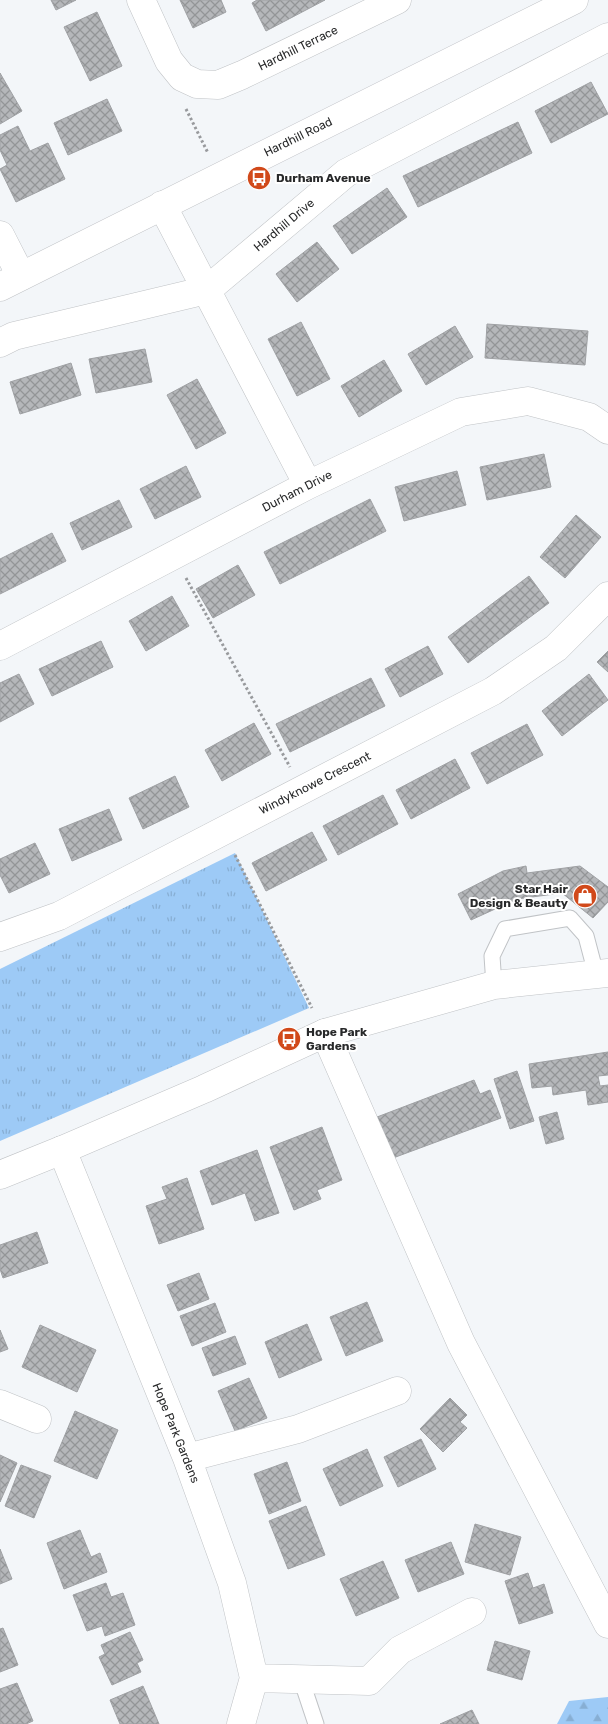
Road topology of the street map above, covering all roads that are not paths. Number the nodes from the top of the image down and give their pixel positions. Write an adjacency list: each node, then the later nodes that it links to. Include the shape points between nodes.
1 (141, 0): 2 (street, Hardhill Terrace, via 169,61 182,77 197,84 218,85)
2 (397, 0)
3 (571, 1): 5 (street, Hardhill Road)
4 (608, 37): 8 (street, Hardhill Drive, via 346,173)
5 (162, 205): 7 (street, Hardhill Road); 8 (street)
6 (0, 235): 7 (street)
7 (11, 282)
8 (206, 290): 9 (street, Hardhill Drive, via 14,336); 11 (street)
9 (0, 343)
10 (608, 430): 11 (street, Durham Drive, via 589,417 528,401 461,412)
11 (308, 485): 13 (street, Durham Drive)
12 (608, 596): 14 (street, Windyknowe Crescent, via 556,648 493,691 59,916)
13 (0, 646)
14 (0, 937)
15 (602, 973): 16 (street); 16 (lane, via 586,936 570,918 505,929 492,956)
16 (494, 985): 17 (street)
17 (325, 1034): 18 (street); 25 (street, via 461,1343)
18 (62, 1150): 19 (street); 23 (street, Hope Park Gardens)
19 (0, 1175)
20 (397, 1390): 23 (street, via 298,1429)
21 (0, 1404): 22 (street)
22 (36, 1419)
23 (187, 1458): 26 (street, Hope Park Gardens, via 232,1583)
24 (472, 1612): 27 (street, via 400,1650 369,1681)
25 (608, 1624)
26 (254, 1678): 27 (street); 28 (street, Hope Park Gardens)
27 (301, 1679): 29 (lane)
28 (241, 1724)
29 (316, 1724)

